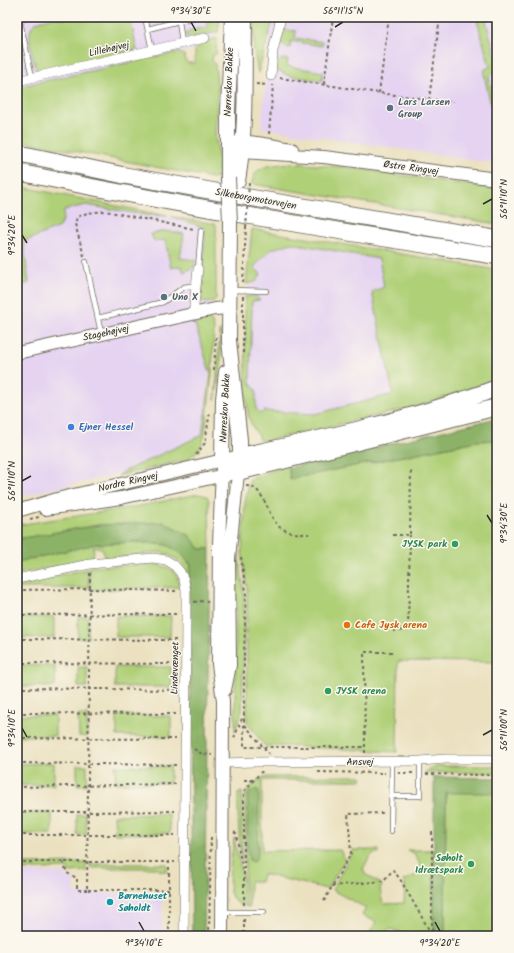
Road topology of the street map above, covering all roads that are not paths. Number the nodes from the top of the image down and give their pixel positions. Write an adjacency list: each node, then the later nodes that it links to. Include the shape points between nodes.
1 (30, 17): 8 (lane)
2 (145, 17): 10 (lane)
3 (194, 17): 9 (lane)
4 (232, 17): 17 (main road, Nørreskov Bakke, via 228,90)
5 (237, 17): 17 (main road)
6 (245, 17): 17 (main road, Nørreskov Bakke, via 245,93)
7 (281, 17): 14 (street, via 273,51)
8 (19, 18): 15 (lane)
9 (179, 21): 10 (lane); 12 (lane)
10 (148, 28): 13 (lane)
11 (205, 38): 12 (street, Lillehøjvej)
12 (182, 44): 13 (street, Lillehøjvej)
13 (152, 50): 15 (street, Lillehøjvej)
14 (271, 76)
15 (32, 78): 16 (street, Lillehøjvej)
16 (17, 81)
17 (236, 146): 20 (street, Østre Ringvej); 27 (main road, Nørreskov Bakke, bridge, via 238,181 230,224)
18 (17, 153): 22 (highway, Silkeborgmotorvejen, via 265,201)
19 (17, 172): 23 (highway, Silkeborgmotorvejen, via 268,219)
20 (497, 179)
21 (201, 230): 25 (lane)
22 (497, 239)
23 (497, 256)
24 (86, 262): 31 (lane)
25 (198, 269): 26 (street)
26 (196, 285): 30 (street); 31 (lane, via 184,287 163,302)
27 (236, 290): 28 (lane); 29 (main road, Nørreskov Bakke)
28 (266, 291)
29 (229, 308): 30 (street, Stagehøjvej); 33 (main road, Nørreskov Bakke)
30 (194, 314): 32 (street, Stagehøjvej)
31 (98, 318): 32 (lane)
32 (102, 334): 34 (street, Stagehøjvej)
33 (229, 341): 37 (main road, Nørreskov Bakke, via 223,399); 38 (main road, Nørreskov Bakke, via 240,440)
34 (17, 353)
35 (497, 388): 38 (highway)
36 (497, 407): 38 (highway)
37 (222, 468): 38 (highway); 39 (street, Nordre Ringvej, via 62,498); 39 (street, Nordre Ringvej, via 121,498); 41 (street, via 218,664)
38 (240, 469): 41 (street, via 229,558 230,665)
39 (17, 511)
40 (17, 579): 50 (street, Lindevænget, via 90,564 153,558 166,560 174,565 184,580)
41 (223, 701): 45 (street)
42 (497, 760): 44 (street, Ansvej)
43 (392, 761): 44 (street, Ansvej); 45 (street, Ansvej); 46 (lane)
44 (420, 761): 46 (lane, via 420,796)
45 (223, 763): 48 (street)
46 (392, 796): 47 (lane)
47 (391, 831)
48 (222, 912): 49 (lane); 51 (street)
49 (264, 912)
50 (184, 936)
51 (222, 936)

